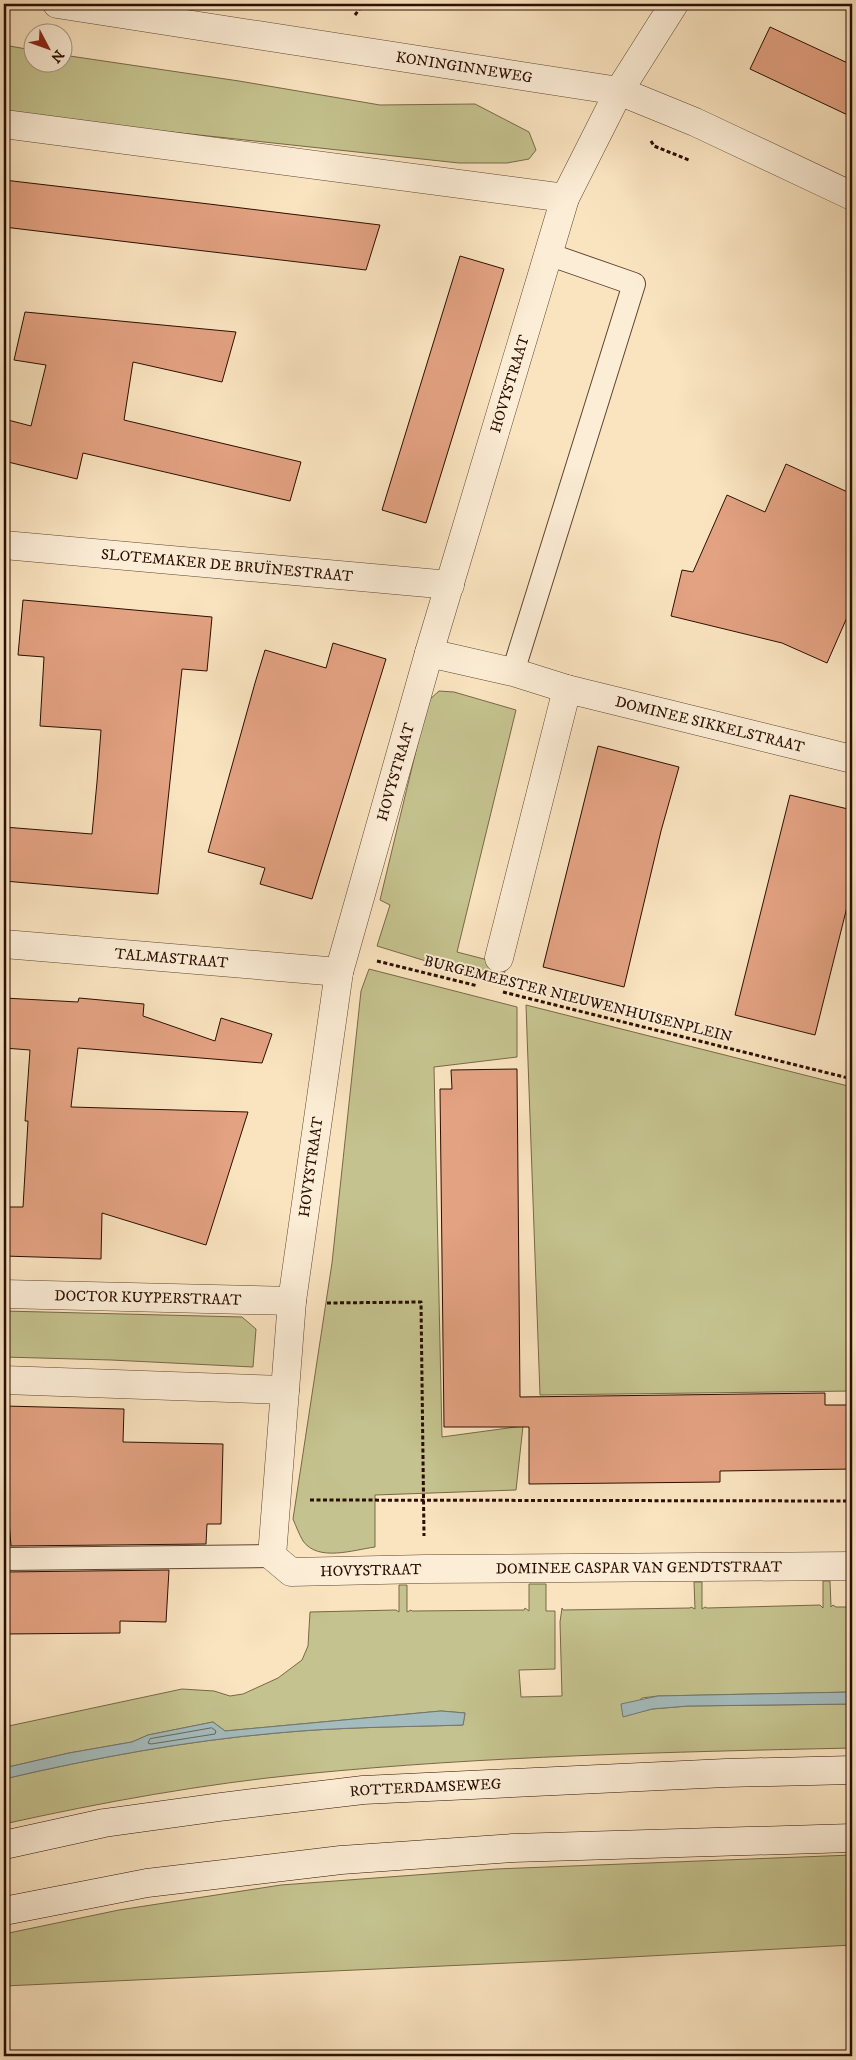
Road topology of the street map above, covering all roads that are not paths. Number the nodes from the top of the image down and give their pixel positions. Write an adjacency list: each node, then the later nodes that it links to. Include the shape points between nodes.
1 (57, 4): 3 (street, KONINGINNEWEG)
2 (674, 4): 3 (street, HOVYSTRAAT)
3 (619, 91): 5 (street, KONINGINNEWEG, via 695,122); 6 (street, HOVYSTRAAT)
4 (4, 124): 6 (street)
5 (852, 196)
6 (565, 198): 7 (street, HOVYSTRAAT)
7 (548, 254): 9 (street, HOVYSTRAAT); 11 (lane, via 634,284)
8 (4, 546): 9 (street, SLOTEMAKER DE BRUÏNESTRAAT)
9 (450, 585): 10 (street, HOVYSTRAAT)
10 (429, 653): 11 (street, DOMINEE SIKKELSTRAAT); 16 (street, HOVYSTRAAT)
11 (513, 672): 12 (street, DOMINEE SIKKELSTRAAT)
12 (567, 689): 13 (street, DOMINEE SIKKELSTRAAT); 15 (street)
13 (852, 759)
14 (4, 944): 16 (street, TALMASTRAAT)
15 (499, 958)
16 (339, 972): 18 (street, HOVYSTRAAT)
17 (4, 1294): 18 (street, DOCTOR KUYPERSTRAAT)
18 (292, 1301): 20 (street, HOVYSTRAAT)
19 (4, 1380): 20 (street)
20 (286, 1390): 21 (street, HOVYSTRAAT)
21 (272, 1556): 22 (lane); 24 (street, HOVYSTRAAT, via 291,1572)
22 (4, 1559)
23 (852, 1566): 24 (street, DOMINEE CASPAR VAN GENDTSTRAAT)
24 (425, 1569)
25 (852, 1770): 27 (street, ROTTERDAMSEWEG, via 363,1790 104,1823)
26 (852, 1838): 28 (street, via 513,1848 342,1860 147,1883)
27 (4, 1845)
28 (4, 1911)

